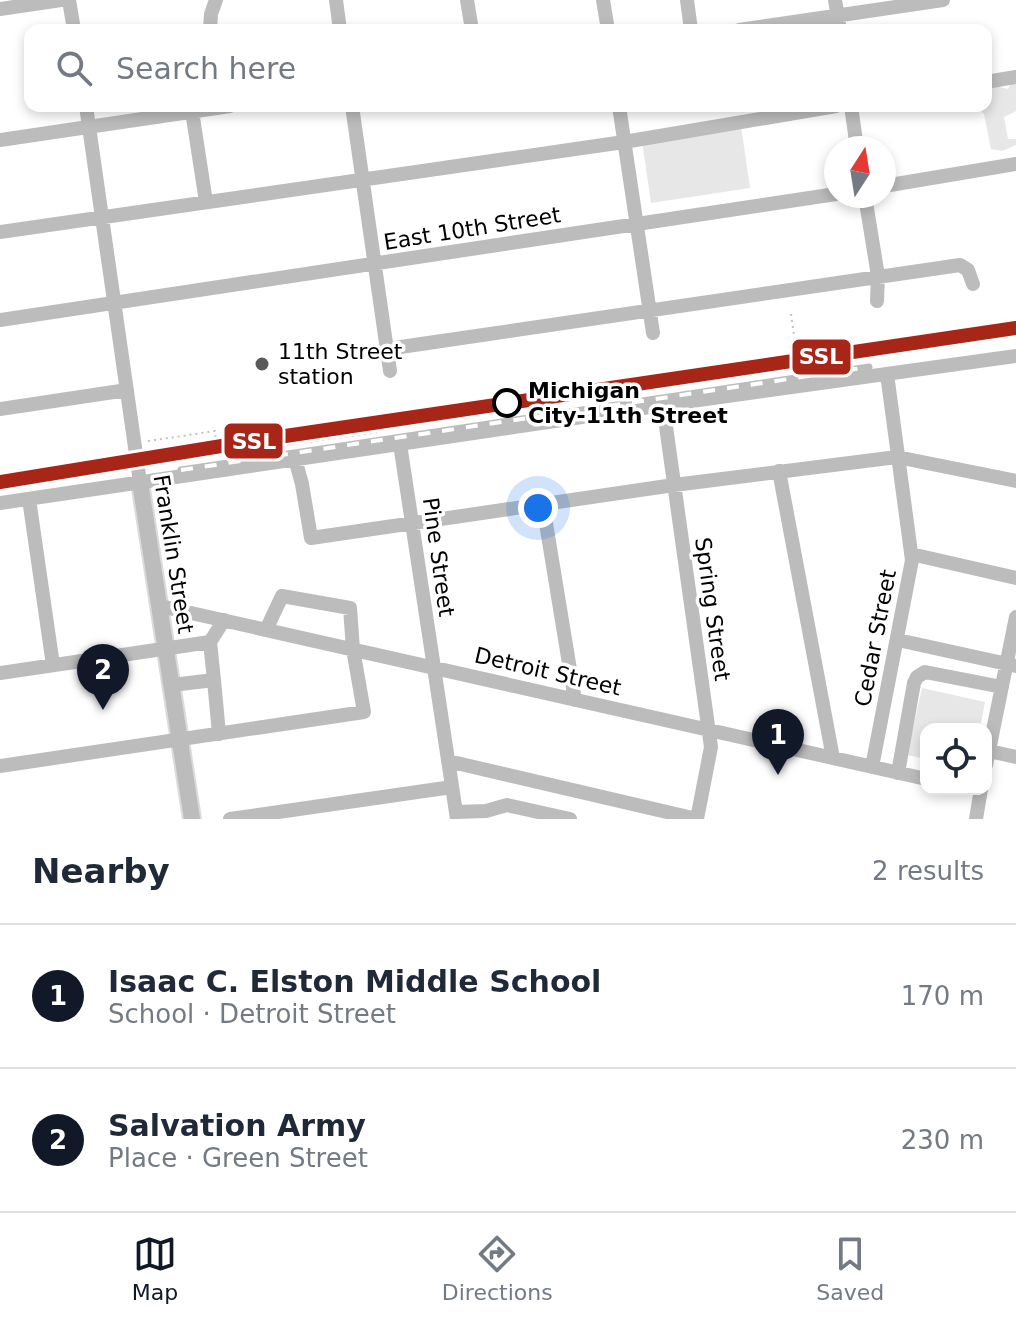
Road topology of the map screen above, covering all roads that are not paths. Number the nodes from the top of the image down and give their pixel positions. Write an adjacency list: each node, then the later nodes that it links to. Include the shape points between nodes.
1 (61, 0): 10 (street)
2 (69, 0): 12 (street)
3 (216, 0): 13 (street)
4 (336, 0): 14 (street)
5 (467, 0): 15 (street)
6 (603, 0): 16 (street)
7 (687, 0): 17 (street)
8 (835, 0): 11 (street)
9 (943, 0): 11 (street)
10 (0, 9)
11 (838, 23)
12 (73, 24)
13 (210, 24)
14 (339, 24)
15 (471, 24)
16 (607, 24)
17 (690, 24)
18 (1016, 77): 19 (street)
19 (992, 81)
20 (87, 112): 27 (street, Franklin Street)
21 (185, 112): 27 (street)
22 (192, 112): 35 (street)
23 (353, 112): 32 (street)
24 (620, 112): 30 (street)
25 (801, 112): 30 (street)
26 (852, 112): 28 (street)
27 (90, 126): 29 (street); 37 (street, Franklin Street)
28 (855, 136)
29 (0, 140)
30 (624, 142): 32 (street); 38 (street)
31 (1016, 165): 33 (street)
32 (362, 179): 35 (street); 40 (street)
33 (896, 184)
34 (824, 196): 38 (street, East 10th Street)
35 (206, 202): 37 (street)
36 (867, 208): 41 (street)
37 (102, 217): 39 (street); 44 (street, Franklin Street)
38 (637, 225): 40 (street, East 10th Street); 45 (street)
39 (0, 232)
40 (375, 265): 44 (street, East 10th Street); 48 (street)
41 (878, 276): 42 (street, via 960,265); 43 (street); 45 (street)
42 (973, 284)
43 (877, 301)
44 (114, 302): 46 (street, East 10th Street); 52 (street, Franklin Street)
45 (649, 311): 47 (street); 48 (street)
46 (0, 320)
47 (653, 333)
48 (387, 349): 50 (street)
49 (1016, 356): 51 (street)
50 (390, 371)
51 (887, 374): 53 (street); 56 (street, Cedar Street)
52 (127, 390): 54 (street); 60 (street, Franklin Street)
53 (663, 405): 55 (street); 61 (street, Spring Street)
54 (0, 409)
55 (400, 444): 57 (street); 65 (street, Pine Street)
56 (897, 457): 58 (street); 59 (street); 66 (street, Cedar Street)
57 (295, 459): 60 (street); 65 (street, via 311,538)
58 (779, 471): 61 (street); 89 (street)
59 (1016, 481)
60 (140, 482): 62 (street); 68 (main road, Franklin Street)
61 (674, 485): 64 (street); 84 (street, Spring Street)
62 (29, 499): 63 (street); 76 (street)
63 (0, 503)
64 (543, 505): 65 (street); 83 (street)
65 (413, 525): 78 (street, Pine Street)
66 (911, 554): 67 (street); 72 (street, Cedar Street)
67 (1016, 578)
68 (160, 606): 70 (street, Detroit Street); 74 (main road, Franklin Street)
69 (1016, 617): 77 (street)
70 (224, 620): 71 (street, Detroit Street); 73 (street)
71 (266, 630): 75 (street, Detroit Street); 75 (street, via 282,596 350,608)
72 (898, 640): 77 (street); 93 (street, Cedar Street)
73 (210, 642): 74 (street); 80 (street)
74 (166, 648): 76 (street); 81 (main road, Franklin Street)
75 (353, 649): 78 (street, Detroit Street); 85 (street, via 364,712)
76 (53, 665): 79 (street)
77 (1011, 665): 82 (street)
78 (433, 668): 83 (street, Detroit Street); 91 (street, Pine Street)
79 (0, 673)
80 (214, 680): 81 (street); 85 (street)
81 (172, 685): 87 (main road, Franklin Street)
82 (1002, 687): 86 (street); 94 (street, via 920,674)
83 (575, 700): 84 (street, Detroit Street)
84 (708, 730): 89 (street, Detroit Street); 103 (street, Spring Street, via 711,747)
85 (219, 734): 87 (street)
86 (992, 738)
87 (180, 739): 92 (street); 100 (main road, Franklin Street)
88 (1016, 757): 90 (street)
89 (833, 758): 93 (street, Detroit Street)
90 (992, 758)
91 (448, 761): 96 (street, Pine Street); 103 (street)
92 (0, 766)
93 (872, 767): 94 (street, Detroit Street)
94 (898, 773): 95 (street, Detroit Street)
95 (920, 778)
96 (452, 787): 99 (street, Pine Street); 101 (street)
97 (977, 795): 104 (street)
98 (486, 815): 99 (street); 102 (street, via 507,805)
99 (456, 816)
100 (192, 819)
101 (230, 819)
102 (570, 819)
103 (697, 819)
104 (976, 819)

